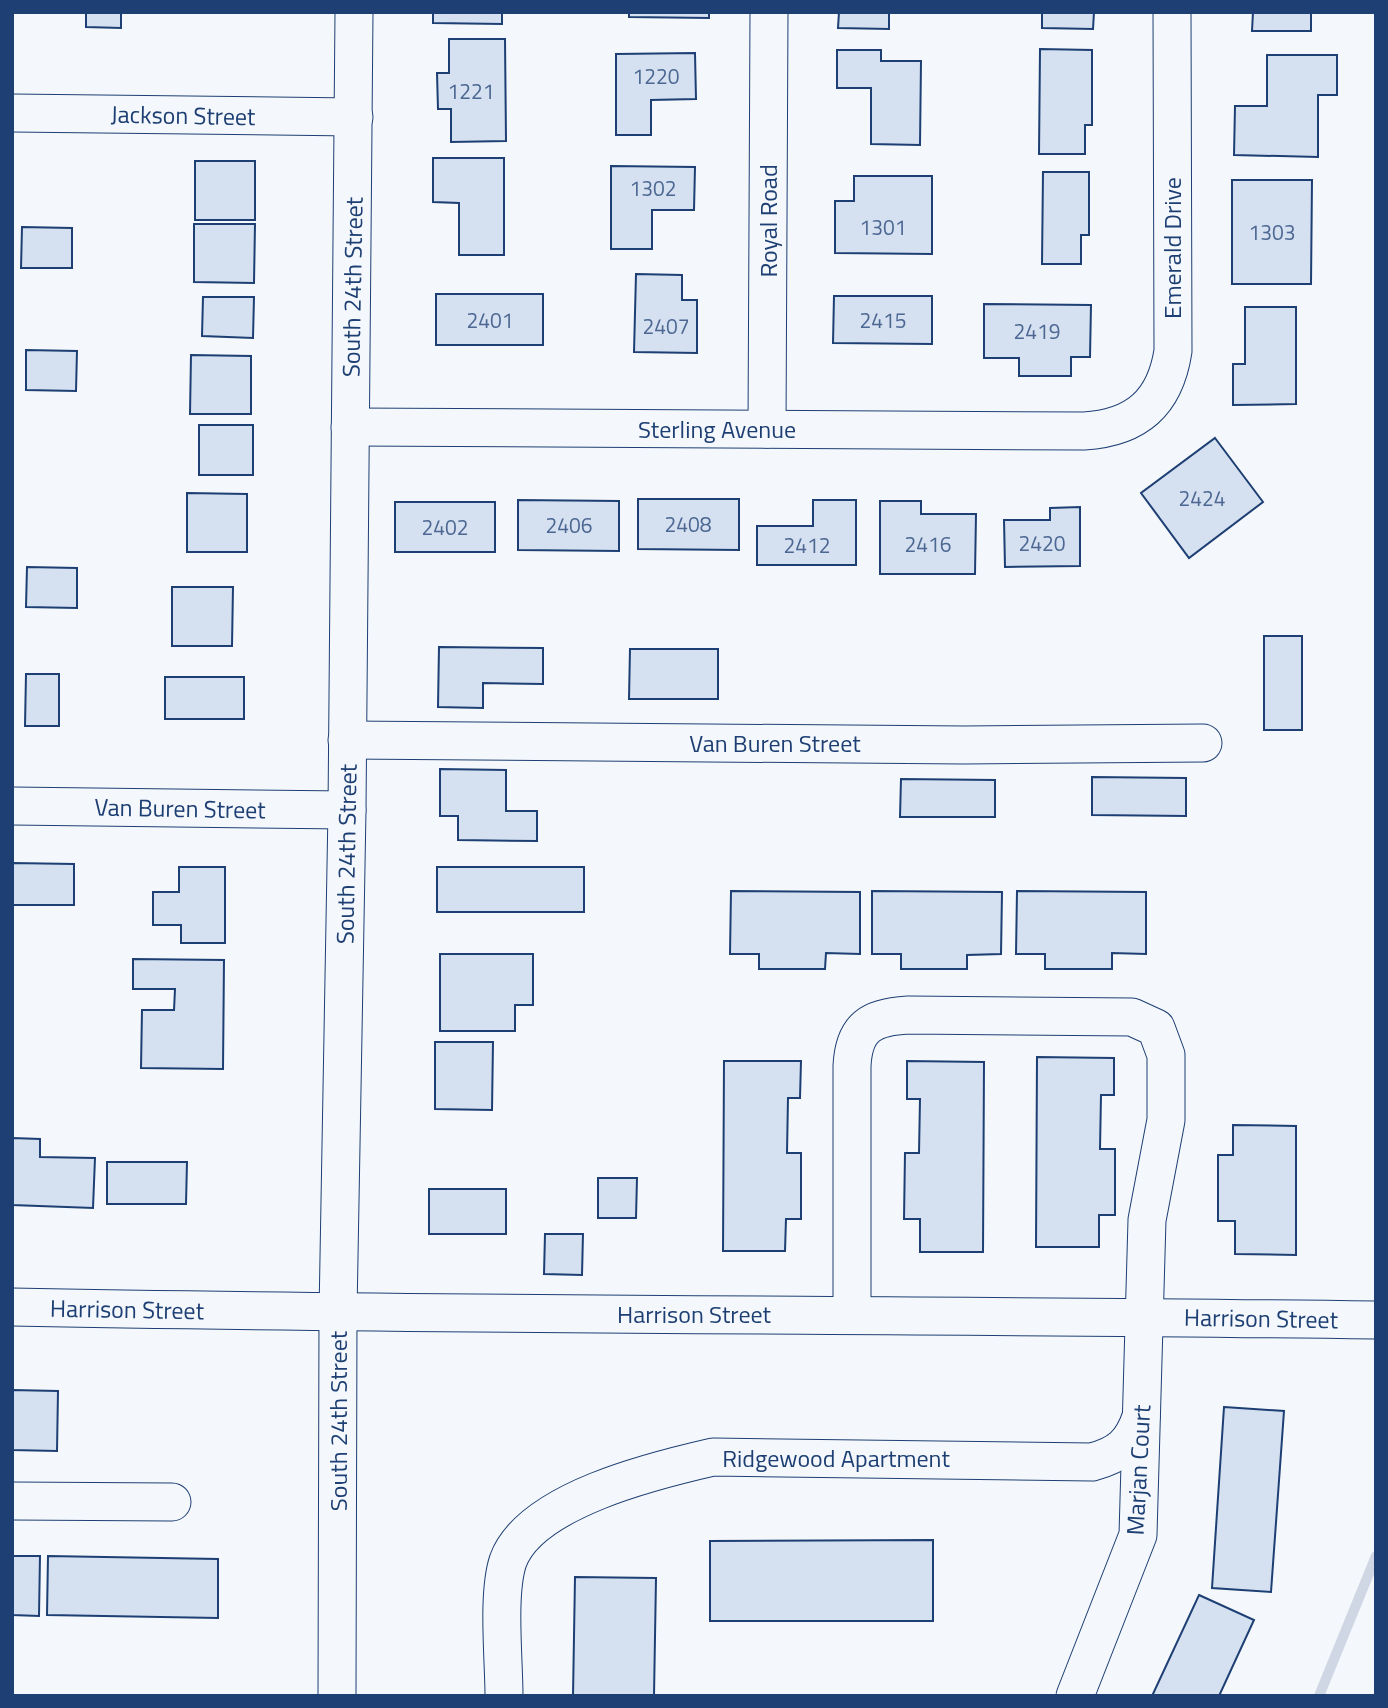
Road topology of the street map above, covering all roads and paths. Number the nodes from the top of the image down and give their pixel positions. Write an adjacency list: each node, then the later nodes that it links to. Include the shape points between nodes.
1 (354, 12): 5 (street, South 24th Street)
2 (769, 12): 7 (street, Royal Road)
3 (1172, 12): 8 (street, Emerald Drive, via 1169,373 1160,392 1137,415 1108,430)
4 (12, 113): 5 (street, Jackson Street)
5 (354, 117): 6 (street, South 24th Street)
6 (350, 427): 7 (street, Sterling Avenue); 9 (street, South 24th Street)
7 (767, 429): 8 (street, Sterling Avenue)
8 (1084, 431)
9 (347, 740): 10 (street, Van Buren Street); 12 (street, South 24th Street)
10 (1203, 743)
11 (12, 806): 12 (street, Van Buren Street)
12 (347, 810): 14 (street, South 24th Street)
13 (12, 1307): 14 (street, Harrison Street)
14 (338, 1313): 15 (street, Harrison Street); 21 (street, South 24th Street)
15 (852, 1315): 16 (street, Harrison Street); 16 (street, Marjan Court, via 853,1047 876,1020 908,1014 1132,1017 1156,1028 1166,1055 1166,1120 1146,1220)
16 (1145, 1316): 17 (street, Harrison Street); 18 (street, Marjan Court)
17 (1376, 1320)
18 (1141, 1417): 22 (street, Ridgewood Apartment, via 1126,1446 1113,1456 1092,1462 725,1456 660,1469 598,1490 535,1525 509,1561 504,1583); 23 (street, Marjan Court, via 1138,1535)
19 (12, 1501): 20 (street)
20 (172, 1502)
21 (337, 1696)
22 (504, 1696)
23 (1075, 1696)

